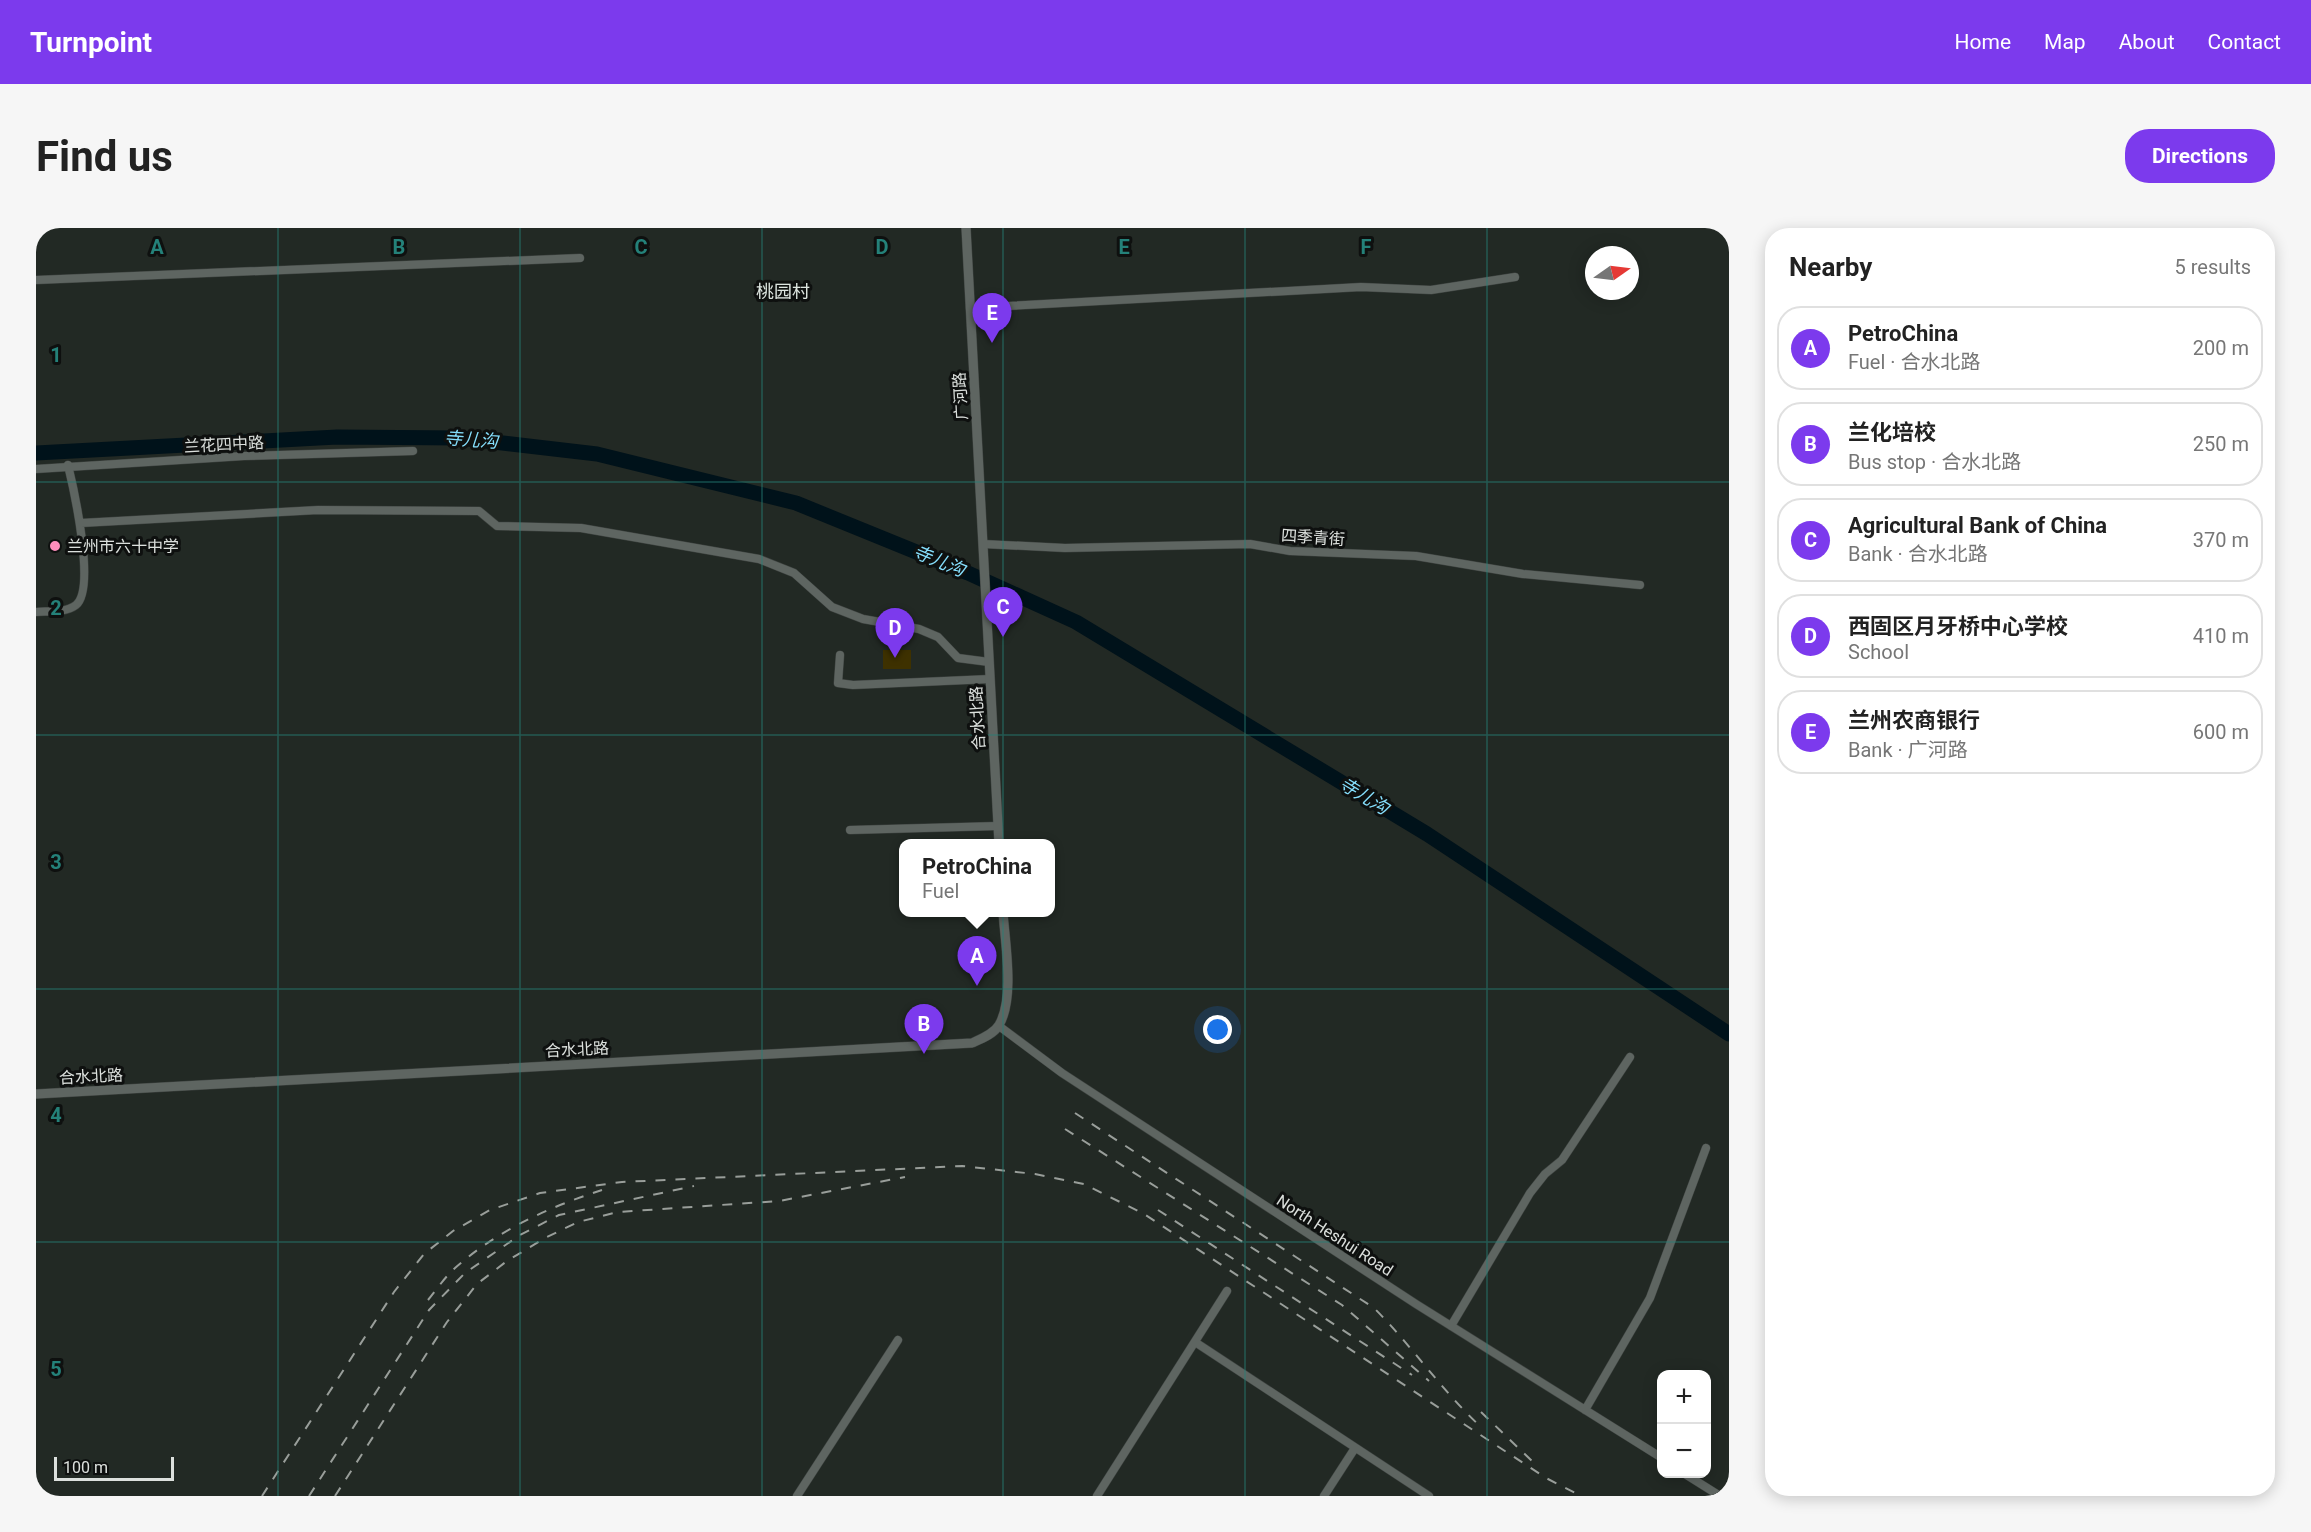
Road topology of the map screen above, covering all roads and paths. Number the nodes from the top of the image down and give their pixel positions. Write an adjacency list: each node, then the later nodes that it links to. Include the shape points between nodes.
1 (966, 228): 5 (street, 广河路)
2 (580, 258): 4 (street)
3 (1515, 277): 5 (street, via 1431,290 1361,287)
4 (36, 280)
5 (970, 308): 10 (street, 广河路)
6 (413, 451): 7 (street, 兰花四中路)
7 (68, 465): 8 (street, 兰花四中路); 9 (street)
8 (36, 469)
9 (81, 523): 13 (street, via 84,590 78,604 67,610); 15 (street, via 318,510 479,511 497,526 580,528 759,559 794,573 832,607 862,618 919,629 938,637 958,658)
10 (982, 544): 11 (street, 广河路); 12 (street, 四季青街, via 1065,548 1250,544 1290,551 1416,556 1524,574)
11 (984, 563): 15 (street, 合水北路)
12 (1640, 585)
13 (36, 612)
14 (840, 655): 16 (street, via 838,683)
15 (989, 662): 16 (street, 合水北路)
16 (990, 680): 17 (street, 合水北路)
17 (998, 826): 18 (street); 19 (street, 合水北路)
18 (850, 830)
19 (999, 839)
20 (1003, 917): 21 (street, via 1007,992)
21 (999, 1026): 23 (street, 合水北路, via 982,1039 960,1044); 26 (street, North Heshui Road, via 1062,1073)
22 (1630, 1057): 26 (street, via 1562,1160 1530,1193)
23 (36, 1094)
24 (1706, 1148): 29 (street, via 1650,1298)
25 (1227, 1291): 28 (street)
26 (1451, 1326): 29 (street, North Heshui Road)
27 (898, 1340): 33 (street)
28 (1195, 1342): 30 (street); 34 (street)
29 (1585, 1410): 31 (street, North Heshui Road)
30 (1355, 1448): 35 (street); 36 (street)
31 (1657, 1455)
32 (1693, 1478): 37 (street)
33 (797, 1496)
34 (1097, 1496)
35 (1324, 1496)
36 (1429, 1496)
37 (1720, 1496)

